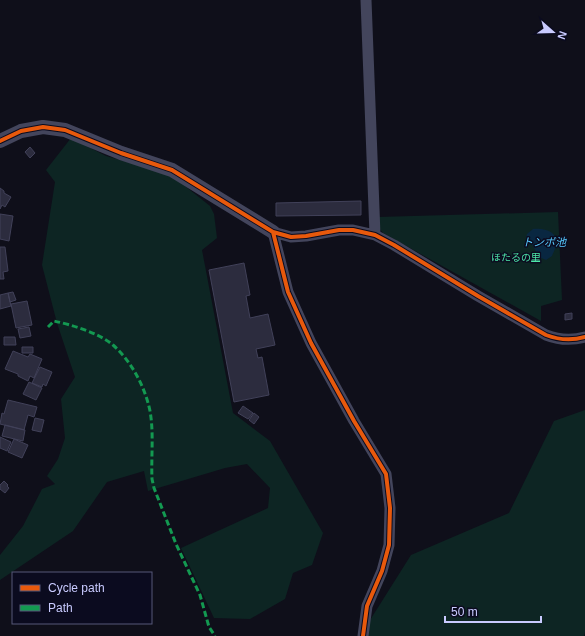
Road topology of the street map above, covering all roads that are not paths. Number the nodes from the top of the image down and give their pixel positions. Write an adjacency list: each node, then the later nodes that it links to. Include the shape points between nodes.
1 (366, 0): 4 (street)
2 (0, 141): 3 (street, via 21,131 43,127 65,130 172,170)
3 (273, 232): 4 (street, via 291,237 339,230); 6 (street, via 288,292 311,343 386,474 390,508 389,545 382,571 367,606)
4 (374, 235): 5 (street, via 546,335 565,340)
5 (585, 337)
6 (363, 636)

